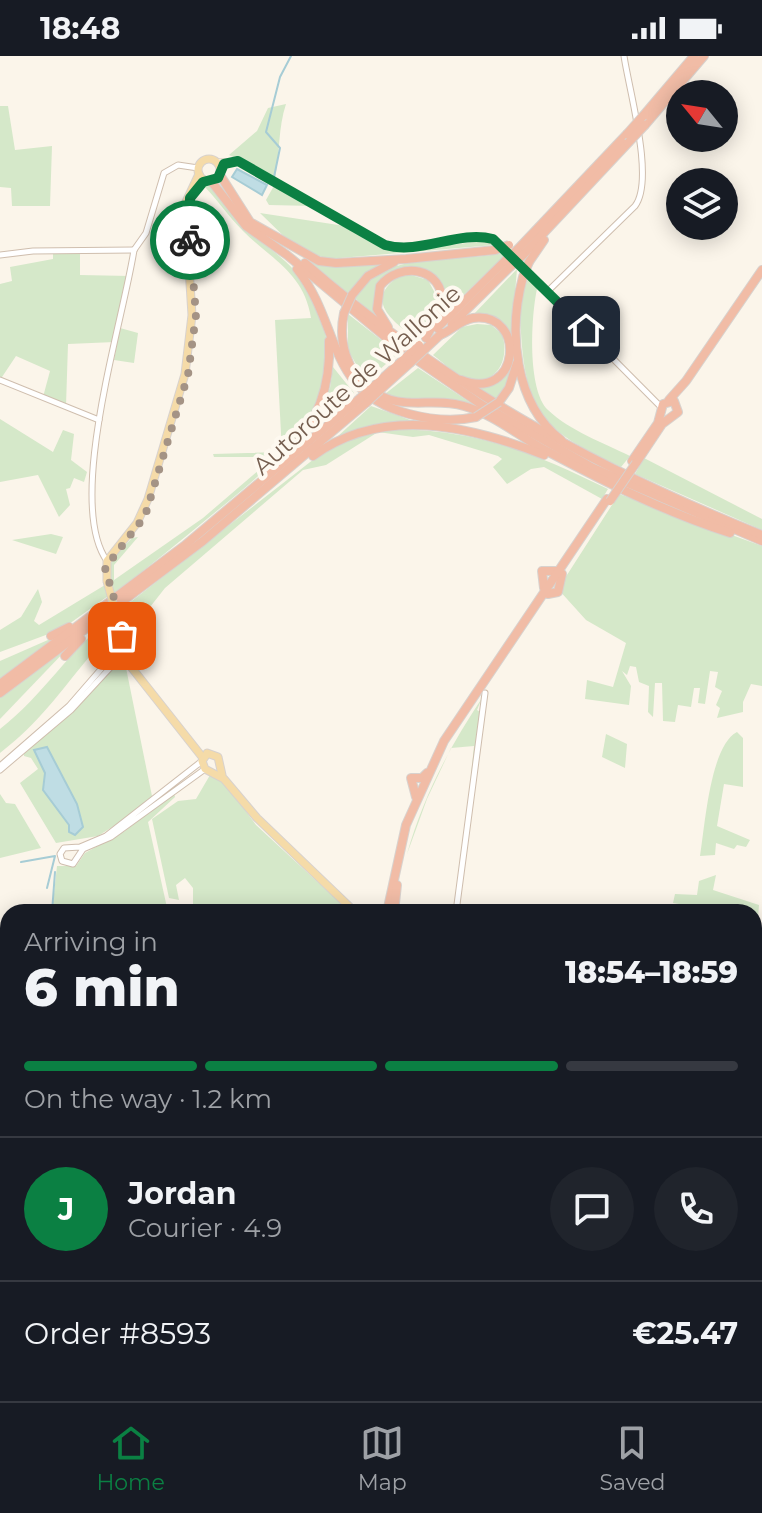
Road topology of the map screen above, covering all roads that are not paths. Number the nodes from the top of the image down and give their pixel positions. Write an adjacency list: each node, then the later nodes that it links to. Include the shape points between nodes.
1 (624, 56): 16 (street, via 644,178 640,199)
2 (694, 56): 4 (highway, Autoroute de Wallonie)
3 (704, 56): 4 (highway, Autoroute de Wallonie)
4 (644, 121): 5 (highway, Autoroute de Wallonie, bridge)
5 (628, 139): 10 (highway, Autoroute de Wallonie, via 555,222); 10 (highway, Autoroute de Wallonie, via 538,228)
6 (219, 168): 7 (main road); 7 (main road, via 206,159); 8 (highway, via 244,217); 16 (street, via 241,162 385,245 407,248 493,239)
7 (203, 176): 8 (highway, via 241,222); 9 (street, via 178,165 164,173 146,233); 34 (main road, via 185,204 192,315 185,374 142,514)
8 (259, 231): 12 (highway); 13 (highway, via 319,261); 19 (highway)
9 (134, 250): 11 (street); 27 (street)
10 (520, 253): 13 (highway, bridge, via 495,250); 14 (highway, Autoroute de Wallonie, bridge); 22 (highway, bridge)
11 (0, 255)
12 (287, 255): 17 (highway, via 312,289); 33 (highway, via 395,345 518,427 629,485)
13 (406, 259): 31 (highway, bridge, via 379,268 352,295 344,313 346,358 372,391 402,404 467,407)
14 (508, 264): 18 (highway, Autoroute de Wallonie); 20 (highway, Autoroute de Wallonie)
15 (762, 273): 26 (highway); 26 (highway)
16 (547, 292): 26 (street)
17 (328, 329): 22 (highway, bridge, via 348,377 377,403 434,419 476,417 499,402 513,380); 32 (highway, via 328,374 316,415)
18 (440, 335): 21 (highway, Autoroute de Wallonie); 23 (highway, via 466,320 485,319 502,329 510,346 508,365 490,382 474,384)
19 (395, 337): 20 (highway, via 379,315 377,295 387,278 409,269 428,275 440,291 441,310); 23 (highway)
20 (426, 338): 21 (highway, Autoroute de Wallonie)
21 (422, 347): 25 (highway, Autoroute de Wallonie, bridge)
22 (518, 350): 28 (highway, via 533,410)
23 (447, 375): 28 (highway)
24 (0, 380): 27 (street)
25 (362, 401): 30 (highway, Autoroute de Wallonie); 32 (highway, Autoroute de Wallonie)
26 (668, 407): 29 (highway); 29 (highway)
27 (99, 420): 34 (street, via 92,515 99,550)
28 (570, 448): 33 (highway)
29 (634, 462): 35 (highway, bridge)
30 (294, 466): 31 (highway, via 354,433 405,424 485,435); 36 (highway, Autoroute de Wallonie)
31 (578, 468): 33 (highway, via 679,515)
32 (268, 478): 36 (highway, Autoroute de Wallonie)
33 (762, 539)
34 (107, 561): 37 (main road, bridge)
35 (546, 593): 42 (highway); 48 (highway, via 428,772 411,778 415,801)
36 (98, 616): 38 (highway); 39 (highway); 41 (highway, Autoroute de Wallonie); 43 (highway, Autoroute de Wallonie)
37 (121, 633): 40 (main road, via 113,646); 40 (main road, via 136,645)
38 (51, 636)
39 (65, 656)
40 (124, 657): 44 (main road); 45 (street, via 71,710)
41 (0, 684)
42 (485, 690): 49 (highway, via 448,743 422,797); 50 (street)
43 (0, 693)
44 (208, 763): 46 (street); 47 (main road)
45 (0, 768)
46 (76, 851)
47 (348, 904)
48 (390, 904)
49 (392, 904)
50 (457, 904)

